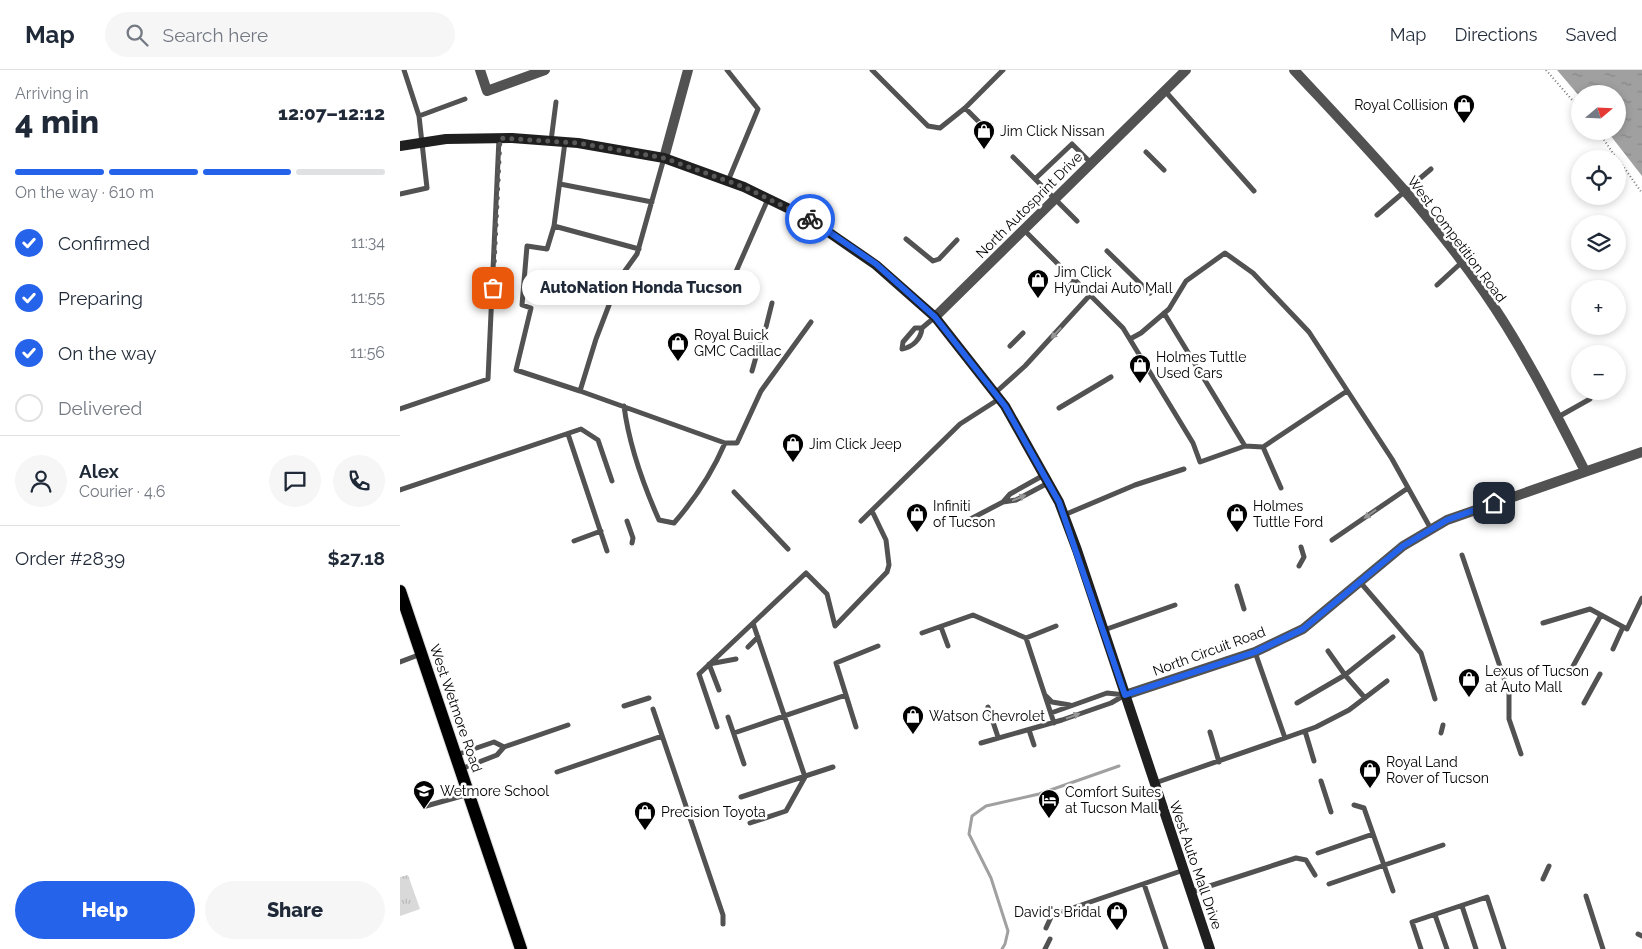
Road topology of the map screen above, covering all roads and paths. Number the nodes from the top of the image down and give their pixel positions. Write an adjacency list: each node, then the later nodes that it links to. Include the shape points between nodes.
1 (404, 70): 16 (lane)
2 (480, 70): 3 (street, via 487,91)
3 (545, 70)
4 (688, 70): 25 (street)
5 (727, 70): 31 (lane, via 758,109)
6 (872, 70): 15 (lane, via 928,126 940,128)
7 (1003, 70): 15 (lane)
8 (1186, 70): 11 (street, North Autosprint Drive)
9 (1294, 70): 33 (street, West Competition Road)
10 (1546, 70): 13 (path)
11 (1164, 91): 26 (street, North Autosprint Drive); 34 (lane)
12 (465, 99): 16 (lane)
13 (1571, 99)
14 (556, 102): 19 (lane)
15 (965, 108): 17 (lane)
16 (419, 116): 21 (lane)
17 (990, 133)
18 (500, 138): 19 (street, West Auto Mall Drive); 21 (street, West Auto Mall Drive, via 446,139); 75 (lane, via 488,378)
19 (551, 141): 20 (street, West Auto Mall Drive)
20 (565, 142): 25 (street, West Auto Mall Drive); 32 (lane)
21 (423, 143): 22 (street, West Auto Mall Drive); 36 (lane, via 428,188)
22 (400, 146)
23 (1146, 152): 28 (lane)
24 (1013, 157): 30 (lane)
25 (664, 158): 31 (street, West Auto Mall Drive); 39 (lane)
26 (1091, 163): 30 (lane, via 1072,144); 38 (street, North Autosprint Drive)
27 (1431, 169): 33 (lane)
28 (1164, 170)
29 (1626, 170): 35 (path)
30 (1035, 179): 38 (lane)
31 (728, 181): 37 (street, West Auto Mall Drive)
32 (560, 184): 39 (lane); 42 (lane)
33 (1404, 190): 40 (lane); 48 (street, West Competition Road)
34 (1254, 191)
35 (1642, 193)
36 (400, 194)
37 (768, 199): 52 (lane); 59 (street, West Auto Mall Drive, via 808,218 876,264)
38 (1055, 199): 41 (lane); 43 (street, North Autosprint Drive)
39 (652, 202): 46 (lane)
40 (1377, 215)
41 (1077, 221)
42 (554, 226): 46 (lane); 69 (lane, via 548,249 527,246 522,305 531,308 516,370)
43 (1024, 229): 49 (lane); 59 (street, North Autosprint Drive)
44 (906, 240): 45 (lane, via 934,261)
45 (957, 240)
46 (639, 249): 69 (lane, via 620,278)
47 (1107, 251): 55 (lane)
48 (1461, 263): 53 (lane); 76 (street, West Competition Road, via 1484,292)
49 (1060, 265)
50 (1066, 271): 51 (lane)
51 (1075, 280): 54 (lane); 56 (lane)
52 (731, 283)
53 (1437, 285)
54 (1068, 288)
55 (1150, 293)
56 (1089, 298): 65 (lane, via 1123,328); 71 (lane, one-way to 71)
57 (772, 303): 61 (lane)
58 (1164, 313): 65 (lane); 70 (lane, via 1186,281 1225,253 1253,273 1309,332); 79 (lane)
59 (935, 317): 62 (lane); 71 (street, West Auto Mall Drive)
60 (811, 322): 78 (lane, via 761,391 737,443)
61 (766, 327)
62 (922, 328): 62 (lane, via 915,328 902,348 910,347 922,335)
63 (1023, 333): 66 (lane)
64 (762, 336): 67 (lane)
65 (1130, 339): 79 (lane, via 1193,443 1200,462)
66 (1010, 346)
67 (752, 371)
68 (1110, 377): 74 (lane)
69 (580, 391): 73 (lane)
70 (1347, 391): 80 (lane); 87 (lane)
71 (997, 396): 84 (street, West Auto Mall Drive); 91 (lane, via 960,424)
72 (1588, 400): 76 (lane)
73 (624, 406): 78 (lane); 78 (lane, via 627,429 659,520 674,523)
74 (1059, 408)
75 (400, 409)
76 (1558, 417): 83 (street, West Competition Road)
77 (568, 434): 85 (lane, via 581,430 598,440); 88 (lane); 97 (lane)
78 (725, 443)
79 (1245, 446): 80 (lane)
80 (1263, 447): 86 (lane)
81 (1642, 452): 83 (street, North Circuit Road)
82 (1184, 469): 92 (lane, via 1135,485)
83 (1585, 471): 96 (street, North Circuit Road, via 1447,520)
84 (1046, 479): 90 (lane, via 1010,494); 90 (lane, one-way to 84, via 1016,500); 92 (street, West Auto Mall Drive)
85 (612, 480)
86 (1281, 488)
87 (1408, 488): 96 (lane); 98 (lane, one-way to 98)
88 (400, 490)
89 (734, 492): 102 (lane)
90 (1003, 502): 95 (lane)
91 (872, 511): 94 (lane); 113 (lane, via 886,540 887,572 835,626 827,594 806,574)
92 (1064, 515): 118 (street, West Auto Mall Drive)
93 (627, 521): 100 (lane)
94 (861, 521)
95 (957, 526)
96 (1432, 529): 106 (street, North Circuit Road, via 1403,546)
97 (600, 532): 99 (lane); 103 (lane)
98 (1332, 540)
99 (574, 541)
100 (632, 543)
101 (1301, 547): 105 (lane, via 1304,557)
102 (788, 549)
103 (607, 551)
104 (1462, 555): 170 (lane, via 1509,693 1509,719)
105 (1299, 566)
106 (1360, 582): 128 (street, North Circuit Road, via 1303,629); 143 (lane, via 1421,653)
107 (1237, 586): 111 (lane)
108 (400, 591): 129 (main road, West Wetmore Road)
109 (1642, 598): 117 (lane, via 1627,629)
110 (1175, 606): 118 (lane)
111 (1244, 609)
112 (1601, 615): 114 (lane, via 1590,608); 117 (lane); 133 (lane)
113 (753, 623): 120 (lane); 132 (lane)
114 (1544, 623)
115 (941, 626): 119 (lane); 122 (lane, via 973,616); 124 (lane)
116 (1056, 626): 122 (lane)
117 (1624, 627): 126 (lane)
118 (1104, 630): 139 (street, West Auto Mall Drive)
119 (922, 633)
120 (758, 637): 125 (lane); 151 (lane)
121 (1393, 637): 135 (lane)
122 (1026, 638): 140 (lane)
123 (878, 646): 138 (lane, via 836,663)
124 (948, 646)
125 (748, 647)
126 (1613, 649)
127 (1328, 651): 135 (lane)
128 (1255, 652): 139 (street, North Circuit Road); 166 (lane)
129 (422, 654): 131 (lane); 171 (main road, West Wetmore Road)
130 (736, 659): 132 (lane)
131 (400, 662)
132 (709, 664): 137 (lane); 156 (lane, via 698,674)
133 (1572, 668)
134 (1600, 674): 146 (lane)
135 (1345, 675): 142 (lane); 145 (lane)
136 (1387, 681): 142 (lane)
137 (719, 690)
138 (846, 695): 151 (lane); 157 (lane)
139 (1125, 695): 144 (lane, via 1107,693); 153 (lane, one-way to 139); 180 (street, West Auto Mall Drive)
140 (1046, 696): 144 (lane, via 1060,704); 150 (lane)
141 (649, 698): 147 (lane)
142 (1364, 698): 160 (lane, via 1349,710)
143 (1435, 699)
144 (1078, 703): 150 (lane)
145 (1297, 703)
146 (1584, 703)
147 (624, 706)
148 (988, 707): 165 (lane)
149 (653, 709): 164 (lane)
150 (1051, 713): 153 (lane)
151 (785, 716): 162 (lane); 178 (lane)
152 (728, 717): 162 (lane)
153 (1054, 723): 159 (lane)
154 (568, 725): 169 (lane)
155 (1443, 725): 163 (lane)
156 (717, 727)
157 (856, 727)
158 (1007, 729): 165 (lane)
159 (1030, 730): 165 (lane); 168 (lane)
160 (1304, 731): 166 (lane); 172 (lane)
161 (1210, 732): 173 (lane)
162 (734, 733): 174 (lane)
163 (1440, 733)
164 (662, 736): 177 (lane); 202 (lane, via 723,915)
165 (1000, 736): 167 (lane)
166 (1285, 738): 173 (lane)
167 (981, 743)
168 (1034, 745)
169 (504, 747): 171 (lane, via 494,742); 176 (lane, via 497,756)
170 (1521, 754)
171 (456, 755): 176 (main road, West Wetmore Road)
172 (1314, 761)
173 (1219, 762): 180 (lane)
174 (744, 764)
175 (833, 767): 178 (lane)
176 (461, 769): 181 (main road, West Wetmore Road)
177 (557, 772)
178 (805, 777): 182 (lane); 186 (lane, via 786,811)
179 (1321, 781): 185 (lane)
180 (1155, 784): 192 (street, West Auto Mall Drive)
181 (469, 794): 184 (lane); 205 (main road, West Wetmore Road)
182 (741, 797)
183 (1354, 805): 187 (lane, via 1364,808)
184 (426, 806)
185 (1331, 812)
186 (750, 823)
187 (1373, 834): 189 (lane); 190 (lane)
188 (1443, 845): 190 (lane)
189 (1318, 853)
190 (1384, 865): 196 (lane); 197 (lane)
191 (1549, 866): 194 (lane)
192 (1184, 870): 195 (lane); 198 (street, West Auto Mall Drive)
193 (1315, 875): 198 (lane, via 1306,860 1296,858)
194 (1543, 879)
195 (1144, 884): 203 (lane, via 1052,915); 207 (lane)
196 (1328, 884)
197 (1393, 891)
198 (1191, 892): 208 (street, West Auto Mall Drive)
199 (1586, 896): 213 (lane)
200 (1462, 906): 201 (lane); 211 (lane); 212 (lane, via 1487,898)
201 (1436, 915): 209 (lane, via 1412,922); 210 (lane)
202 (723, 924)
203 (1046, 928)
204 (1050, 939): 206 (lane)
205 (522, 949)
206 (1045, 949)
207 (1166, 949)
208 (1210, 949)
209 (1421, 949)
210 (1447, 949)
211 (1476, 949)
212 (1504, 949)
213 (1603, 949)

